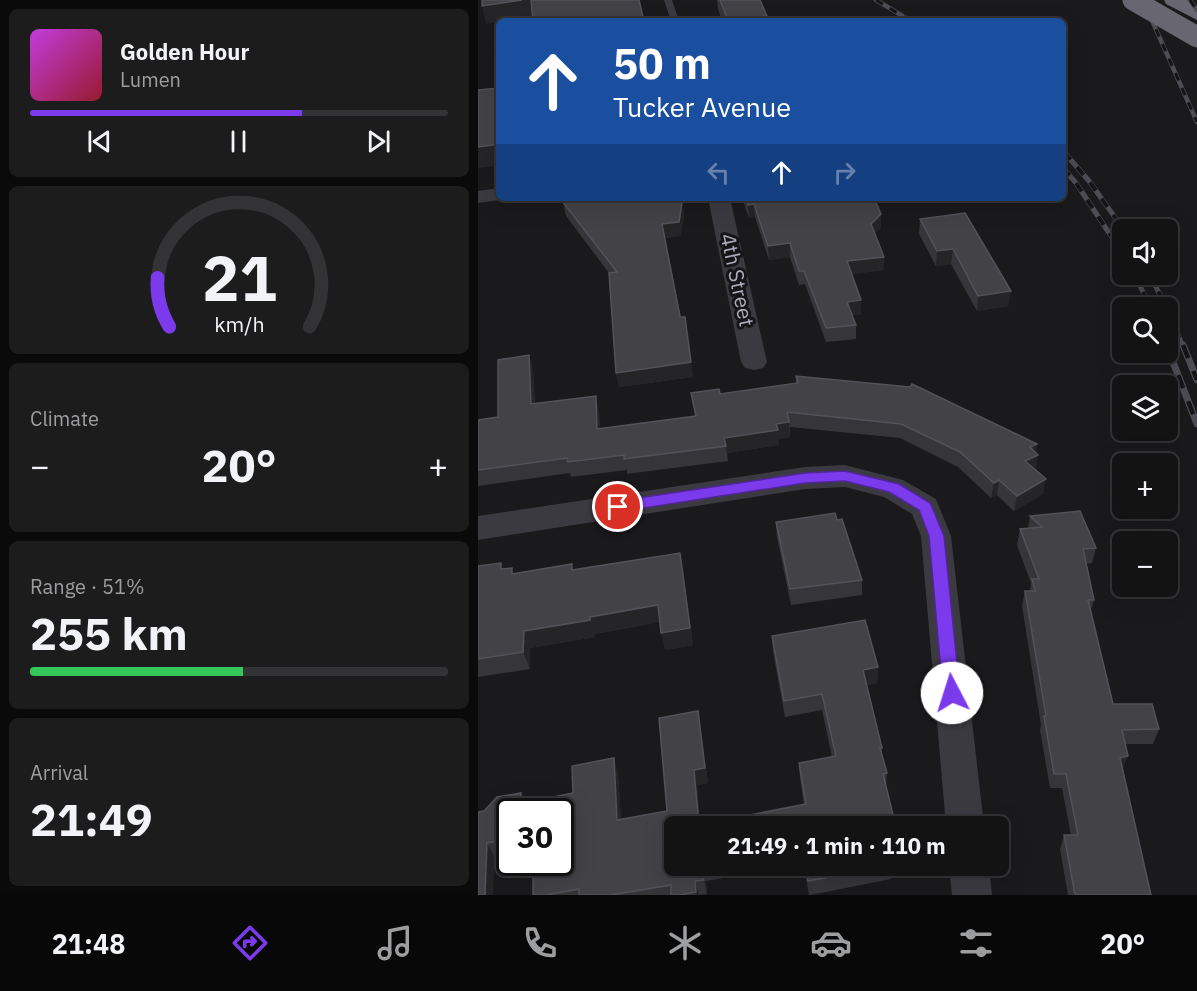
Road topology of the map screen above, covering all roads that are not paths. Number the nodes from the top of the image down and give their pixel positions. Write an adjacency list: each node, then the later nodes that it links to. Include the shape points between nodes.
1 (668, 0): 5 (lane)
2 (1133, 0): 6 (highway, bridge)
3 (1173, 0): 4 (highway)
4 (1196, 14)
5 (674, 18)
6 (1196, 38)
7 (496, 194): 8 (street)
8 (478, 196)
9 (720, 201): 10 (street, 4th Street)
10 (754, 362)
11 (478, 528): 12 (street, via 805,478 845,476 894,488 925,507 936,536)
12 (964, 816)
13 (970, 876): 14 (street)
14 (972, 895)

